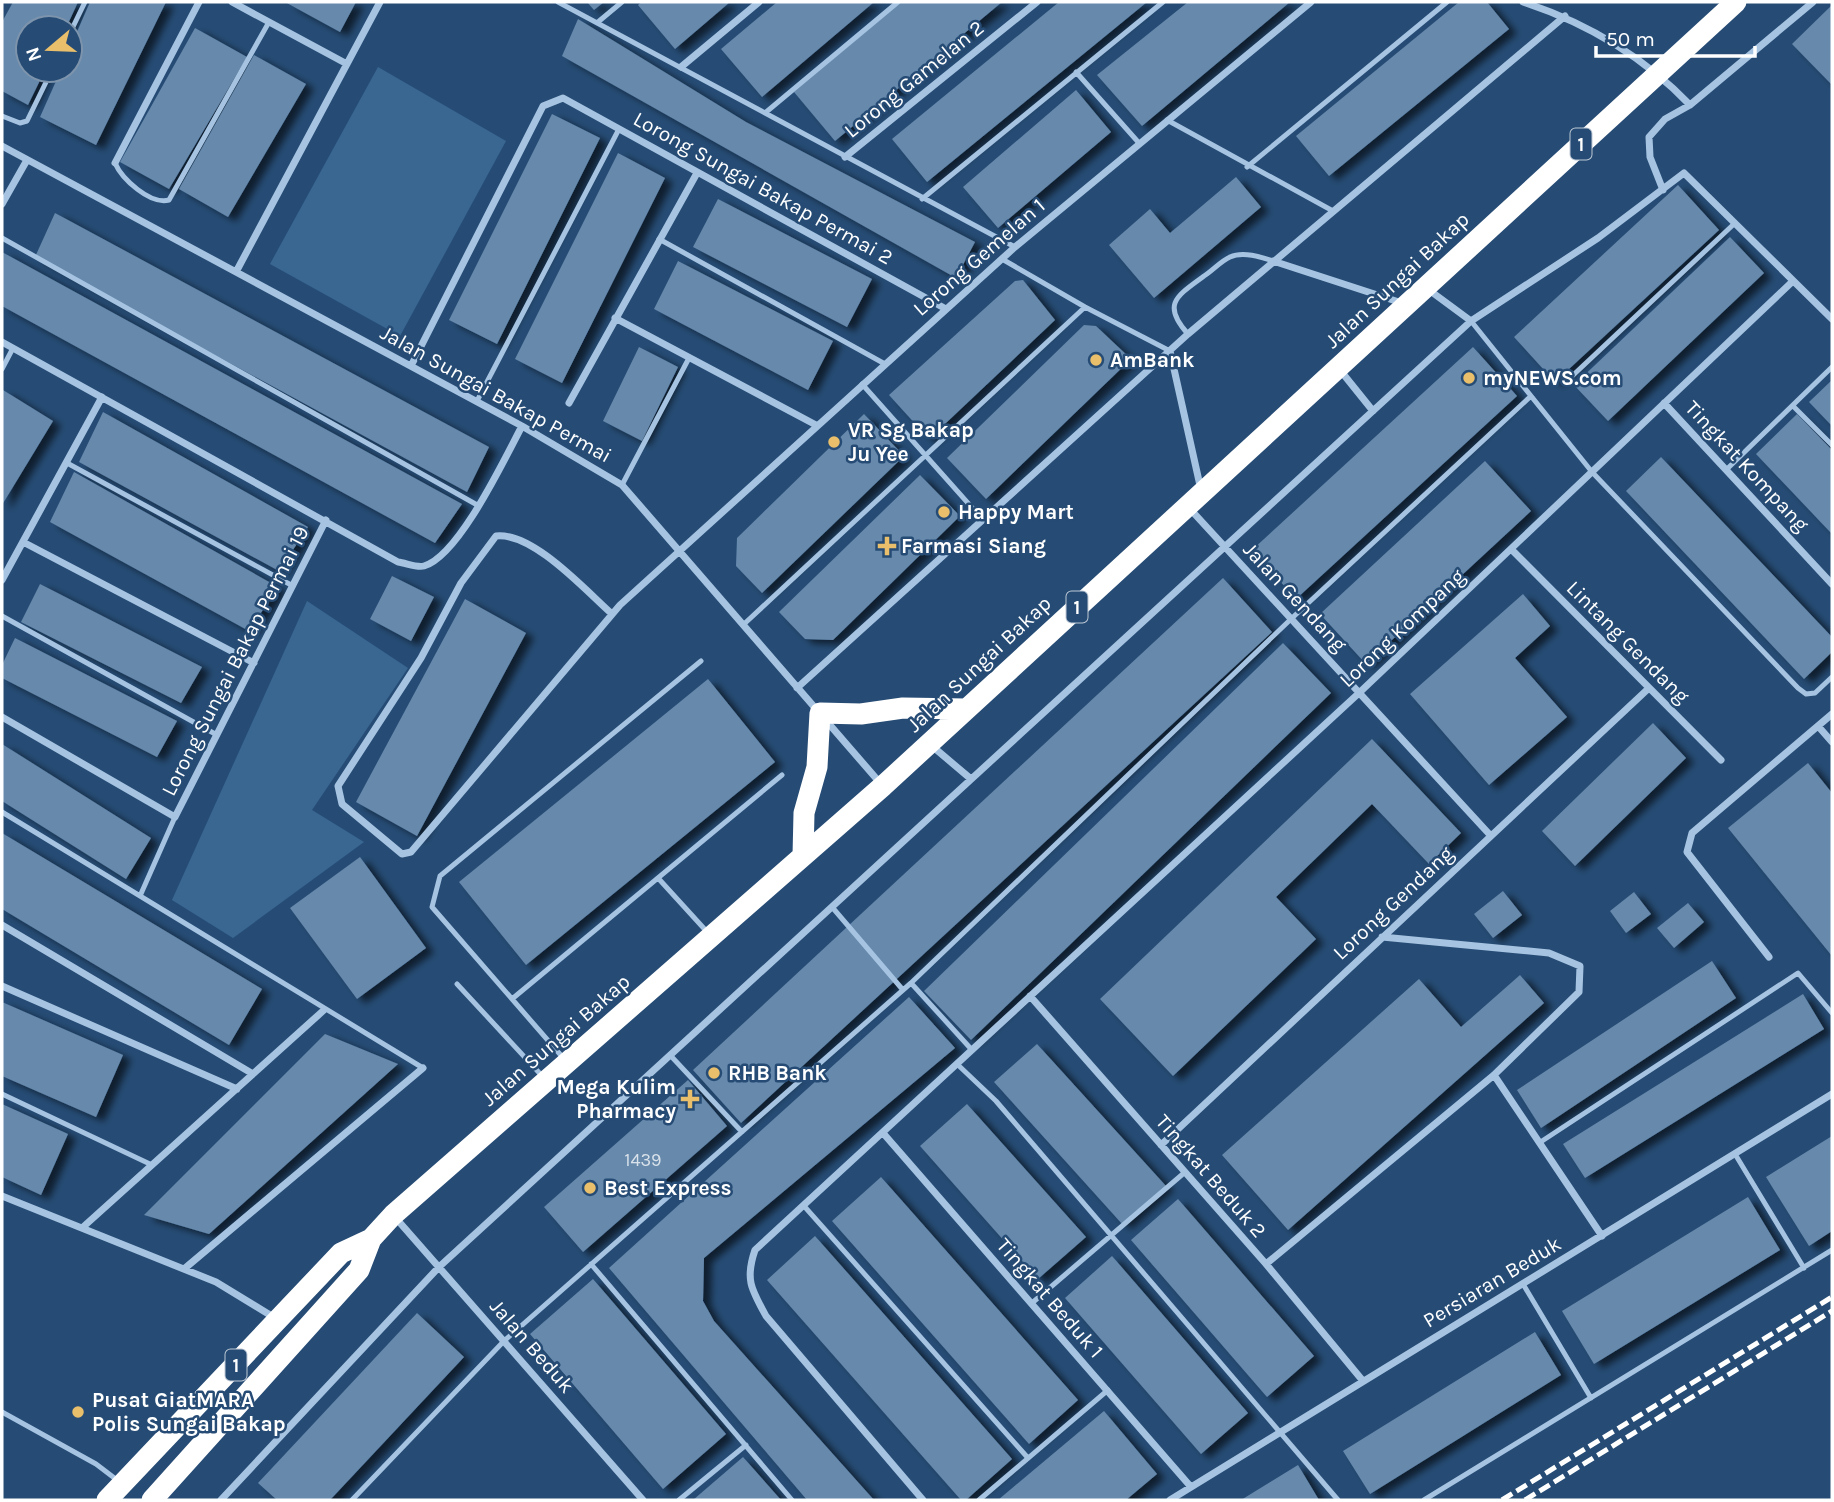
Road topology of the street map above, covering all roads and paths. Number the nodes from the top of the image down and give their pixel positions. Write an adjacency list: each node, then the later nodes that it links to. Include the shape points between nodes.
1 (199, 2): 32 (street)
2 (232, 2): 16 (street)
3 (380, 2): 18 (street)
4 (558, 2): 17 (lane)
5 (622, 2): 17 (lane)
6 (760, 2): 19 (street)
7 (898, 2): 24 (lane)
8 (1037, 2): 30 (street, Lorong Gamelan 2)
9 (1163, 2): 20 (lane)
10 (1311, 2): 26 (street, Lorong Gemelan 1)
11 (1447, 2): 33 (lane)
12 (1523, 2): 15 (street)
13 (1736, 2): 21 (highway, Jalan Sungai Bakap / 1)
14 (1813, 2): 23 (street)
15 (1564, 16): 21 (street); 38 (street)
16 (269, 22): 18 (street); 32 (lane, via 169,200 159,201 133,185)
17 (598, 22): 19 (lane)
18 (347, 64): 45 (street)
19 (681, 68): 24 (lane)
20 (1076, 72): 28 (lane); 36 (lane)
21 (1659, 72): 23 (street); 47 (highway, Jalan Sungai Bakap / 1)
22 (45, 84): 25 (lane, via 27,121)
23 (1690, 105): 35 (street, via 1665,119 1649,137 1650,157)
24 (765, 113): 30 (lane)
25 (2, 116)
26 (1167, 120): 28 (street, Lorong Gemelan 1); 33 (lane)
27 (619, 129): 34 (street, Lorong Sungai Bakap Permai 2); 60 (street, Lorong Sungai Bakap Permai 2, via 563,98 543,106); 68 (lane)
28 (1139, 144): 42 (street, Lorong Gemelan 1)
29 (2, 146): 31 (street, Jalan Sungai Bakap Permai)
30 (845, 157): 36 (lane)
31 (27, 160): 37 (street); 45 (street, Jalan Sungai Bakap Permai)
32 (115, 163)
33 (1247, 166): 38 (lane)
34 (696, 173): 41 (street); 50 (street, Lorong Sungai Bakap Permai 2)
35 (1663, 190): 39 (street, via 1684,173); 53 (street)
36 (922, 199): 42 (lane)
37 (2, 204)
38 (1333, 211): 44 (street)
39 (1735, 223): 46 (street); 64 (lane)
40 (2, 237): 82 (lane)
41 (659, 239): 51 (street); 59 (lane)
42 (1015, 247): 43 (street, Lorong Gemelan 1)
43 (1002, 259): 49 (lane); 50 (street, Lorong Gemelan 1)
44 (1273, 261): 48 (street); 54 (street); 54 (lane, via 1230,257 1177,296 1172,308)
45 (236, 272): 60 (street, Jalan Sungai Bakap Permai)
46 (1793, 281): 52 (street); 70 (street, Lorong Kompang)
47 (1425, 287): 48 (highway, Jalan Sungai Bakap / 1); 53 (street)
48 (1406, 304): 61 (highway, Jalan Sungai Bakap / 1)
49 (1085, 307): 57 (lane); 76 (lane)
50 (946, 309): 59 (street, Lorong Gemelan 1)
51 (615, 318): 58 (street); 69 (street)
52 (1832, 319)
53 (1471, 321): 66 (lane); 72 (street)
54 (1188, 334): 57 (street)
55 (2, 342): 56 (street)
56 (13, 348): 63 (lane); 67 (street)
57 (1170, 351): 81 (street); 84 (street)
58 (690, 358): 73 (street); 80 (lane)
59 (885, 364): 65 (street, Lorong Gemelan 1)
60 (411, 366): 68 (street, Jalan Sungai Bakap Permai)
61 (1338, 367): 72 (street); 81 (highway, Jalan Sungai Bakap / 1)
62 (1832, 367): 71 (lane)
63 (2, 369)
64 (1569, 379)
65 (862, 384): 73 (street, Lorong Gemelan 1); 76 (lane)
66 (1531, 396): 79 (lane); 94 (lane)
67 (102, 397): 77 (street); 83 (street)
68 (477, 401): 74 (street, Jalan Sungai Bakap Permai)
69 (569, 403)
70 (1664, 403): 78 (street, Tingkat Kompang); 79 (street, Lorong Kompang)
71 (1793, 406): 75 (lane); 78 (lane)
72 (1373, 411): 86 (street)
73 (816, 425): 88 (street, Lorong Gemelan 1)
74 (523, 426): 80 (street, Jalan Sungai Bakap Permai); 82 (street)
75 (1832, 445)
76 (926, 456): 84 (lane); 95 (lane)
77 (67, 463): 85 (street); 91 (lane)
78 (1726, 470): 90 (street, Tingkat Kompang)
79 (1592, 472): 87 (street, Lorong Kompang); 98 (lane, via 1798,688 1815,693)
80 (622, 485): 88 (street, Jalan Sungai Bakap Permai)
81 (1194, 499): 86 (street, Jalan Gendang); 102 (highway, Jalan Sungai Bakap / 1)
82 (479, 506): 83 (street, via 440,558 422,567 398,562)
83 (326, 520): 91 (street, Lorong Sungai Bakap Permai 19)
84 (983, 520): 99 (street)
85 (23, 542): 89 (street); 97 (street)
86 (1225, 547): 94 (street, Jalan Gendang); 112 (street)
87 (1511, 549): 100 (street, Lintang Gendang); 101 (street, Lorong Kompang)
88 (678, 550): 92 (street, Lorong Gemelan 1); 95 (street, Jalan Sungai Bakap Permai)
89 (3, 575)
90 (1832, 584)
91 (293, 586): 97 (street, Lorong Sungai Bakap Permai 19)
92 (612, 614): 92 (street, Lorong Gemelan 1, via 411,852 402,854 342,804 338,786 421,658 461,583 496,536 509,535 544,554)
93 (2, 616): 107 (lane)
94 (1291, 619): 101 (street, Jalan Gendang); 125 (lane)
95 (743, 625): 99 (street, Jalan Sungai Bakap Permai)
96 (701, 661): 130 (lane, via 440,876 432,907)
97 (254, 663): 107 (street, Lorong Sungai Bakap Permai 19)
98 (1832, 677)
99 (797, 688): 103 (street, Jalan Sungai Bakap Permai)
100 (1650, 688): 110 (street, Lintang Gendang); 116 (street, Lorong Gendang)
101 (1359, 693): 116 (street, Jalan Gendang); 129 (street, Lorong Kompang)
102 (966, 709): 103 (highway); 109 (highway, Jalan Sungai Bakap / 1)
103 (820, 713): 113 (street, Jalan Sungai Bakap Permai); 117 (highway, via 817,767 803,813)
104 (1832, 714): 106 (street)
105 (2, 717): 115 (street)
106 (1818, 726): 108 (street); 124 (street, via 1692,833 1687,852)
107 (217, 735): 115 (street, Lorong Sungai Bakap Permai 19)
108 (1832, 742)
109 (929, 743): 112 (street); 113 (highway, Jalan Sungai Bakap / 1)
110 (1721, 760)
111 (782, 775): 118 (lane)
112 (971, 779): 120 (street)
113 (883, 786): 117 (highway, Jalan Sungai Bakap / 1)
114 (2, 812): 119 (lane)
115 (175, 817): 119 (lane)
116 (1491, 836): 123 (street, Lorong Gendang)
117 (803, 856): 122 (highway, Jalan Sungai Bakap / 1)
118 (658, 878): 122 (lane); 130 (lane)
119 (140, 896): 131 (lane)
120 (832, 907): 128 (lane); 134 (street)
121 (2, 925): 138 (street)
122 (711, 936): 135 (highway, Jalan Sungai Bakap / 1)
123 (1382, 937): 139 (street, via 1549,953 1580,966 1579,992); 147 (street, Lorong Gendang)
124 (1769, 957)
125 (911, 983): 128 (lane); 133 (lane)
126 (457, 984): 140 (lane)
127 (2, 986): 141 (street)
128 (903, 990): 144 (lane)
129 (1031, 996): 133 (street, Lorong Kompang); 147 (street, Tingkat Beduk 2)
130 (512, 999): 135 (lane)
131 (324, 1010): 137 (lane); 138 (street)
132 (1832, 1013): 146 (lane, via 1798,973)
133 (972, 1050): 136 (street, Lorong Kompang)
134 (670, 1055): 144 (lane); 161 (street)
135 (567, 1062): 140 (highway, Jalan Sungai Bakap / 1)
136 (957, 1064): 145 (street, Lorong Kompang); 155 (lane, via 996,1101)
137 (423, 1068): 163 (street)
138 (253, 1074): 141 (street)
139 (1494, 1075): 146 (street); 160 (street)
140 (547, 1080): 153 (highway, Jalan Sungai Bakap / 1)
141 (237, 1089): 149 (street)
142 (2, 1094): 149 (lane)
143 (1832, 1094): 148 (street, Persiaran Beduk)
144 (741, 1132): 159 (lane)
145 (883, 1133): 152 (street, Lorong Kompang); 165 (street, Tingkat Beduk 1)
146 (1539, 1143): 156 (street)
147 (1161, 1145): 150 (street, Tingkat Beduk 2)
148 (1735, 1154): 156 (street, Persiaran Beduk); 162 (lane)
149 (152, 1165): 154 (street)
150 (1184, 1173): 155 (lane); 160 (street, Tingkat Beduk 2)
151 (2, 1196): 154 (street)
152 (804, 1206): 174 (lane); 184 (street, Lorong Kompang, via 755,1250 748,1271 753,1292 789,1346)
153 (393, 1215): 157 (highway, Jalan Sungai Bakap / 1); 161 (street, Jalan Beduk)
154 (82, 1228): 163 (street)
155 (1111, 1236): 165 (lane); 172 (lane)
156 (1602, 1236): 164 (street, Persiaran Beduk)
157 (371, 1239): 166 (highway, Jalan Sungai Bakap / 1, via 341,1253); 178 (highway, Jalan Sungai Bakap / 1, via 359,1270)
158 (1832, 1250): 162 (lane)
159 (591, 1264): 167 (lane); 173 (lane)
160 (1266, 1264): 168 (street, Tingkat Beduk 2)
161 (439, 1267): 167 (street, Jalan Beduk); 179 (street)
162 (1804, 1268): 170 (lane)
163 (184, 1269): 166 (street, via 216,1282)
164 (1523, 1284): 168 (street, Persiaran Beduk); 170 (lane)
165 (1032, 1303): 169 (street, Tingkat Beduk 1)
166 (278, 1320): 175 (highway, Jalan Sungai Bakap / 1)
167 (504, 1340): 180 (lane); 181 (street, Jalan Beduk)
168 (1363, 1381): 172 (street, Persiaran Beduk)
169 (1108, 1390): 174 (lane); 176 (street, Tingkat Beduk 1)
170 (1591, 1398): 188 (lane)
171 (2, 1412): 175 (lane)
172 (1281, 1432): 176 (street, Persiaran Beduk); 187 (lane)
173 (746, 1445): 182 (lane); 183 (lane)
174 (1028, 1458): 185 (lane)
175 (123, 1484): 177 (highway, Jalan Sungai Bakap / 1)
176 (1191, 1487): 186 (street, Persiaran Beduk)
177 (107, 1500)
178 (152, 1500)
179 (221, 1500)
180 (352, 1500)
181 (643, 1500)
182 (679, 1500)
183 (792, 1500)
184 (923, 1500)
185 (979, 1500)
186 (1170, 1500)
187 (1338, 1500)
188 (1423, 1500)

